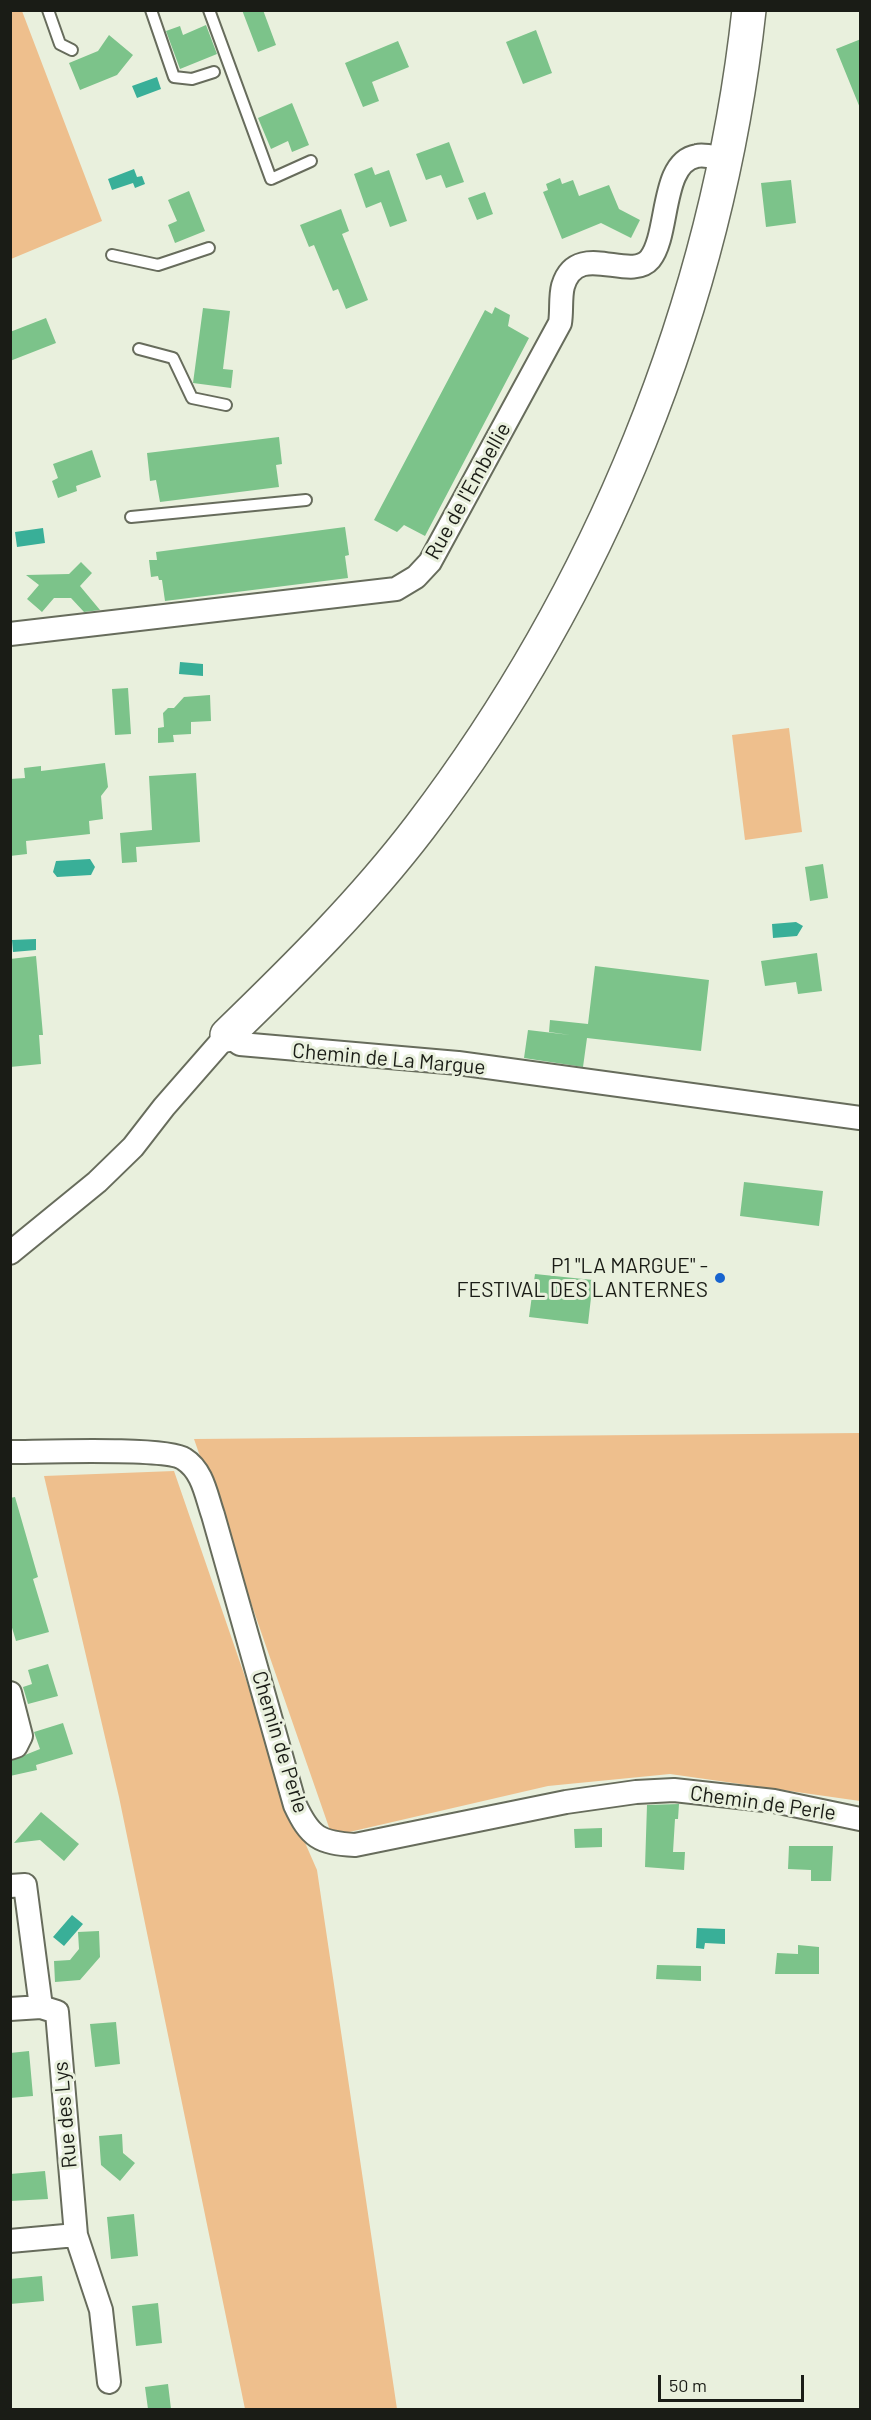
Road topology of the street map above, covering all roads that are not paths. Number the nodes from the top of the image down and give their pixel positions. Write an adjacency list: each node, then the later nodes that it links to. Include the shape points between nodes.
1 (48, 10): 5 (lane, via 60,44)
2 (151, 10): 6 (lane, via 174,77 192,79)
3 (209, 10): 8 (lane, via 270,179)
4 (749, 10): 7 (main road)
5 (72, 50)
6 (214, 72)
7 (724, 159): 15 (street, Rue de l'Embellie, via 697,156 677,169 659,245 643,265 588,262 573,271 563,286 560,323 430,562 416,577 396,589); 16 (main road, via 701,258 652,411 604,523 550,628 484,738 419,828 344,918)
8 (310, 161)
9 (209, 248): 10 (lane, via 158,265)
10 (112, 255)
11 (140, 349): 12 (lane, via 173,358 192,398)
12 (226, 405)
13 (306, 500): 14 (lane)
14 (131, 517)
15 (10, 634)
16 (227, 1035): 17 (street, Chemin de La Margue, via 240,1044 458,1063); 18 (street, via 133,1147 98,1182)
17 (861, 1118)
18 (10, 1253)
19 (10, 1452): 22 (street, Chemin de Perle, via 149,1452 183,1457 195,1468 213,1515 295,1805 305,1826 331,1844 355,1845 566,1802 674,1790 774,1801)
20 (10, 1693): 21 (street, via 21,1736 16,1746)
21 (10, 1748)
22 (861, 1819)
23 (10, 1886): 24 (street, via 25,1885)
24 (41, 2007): 25 (street); 26 (street, Rue des Lys, via 57,2012)
25 (10, 2009)
26 (75, 2235): 27 (street); 28 (street, Rue des Lys, via 101,2310)
27 (10, 2241)
28 (109, 2382)

